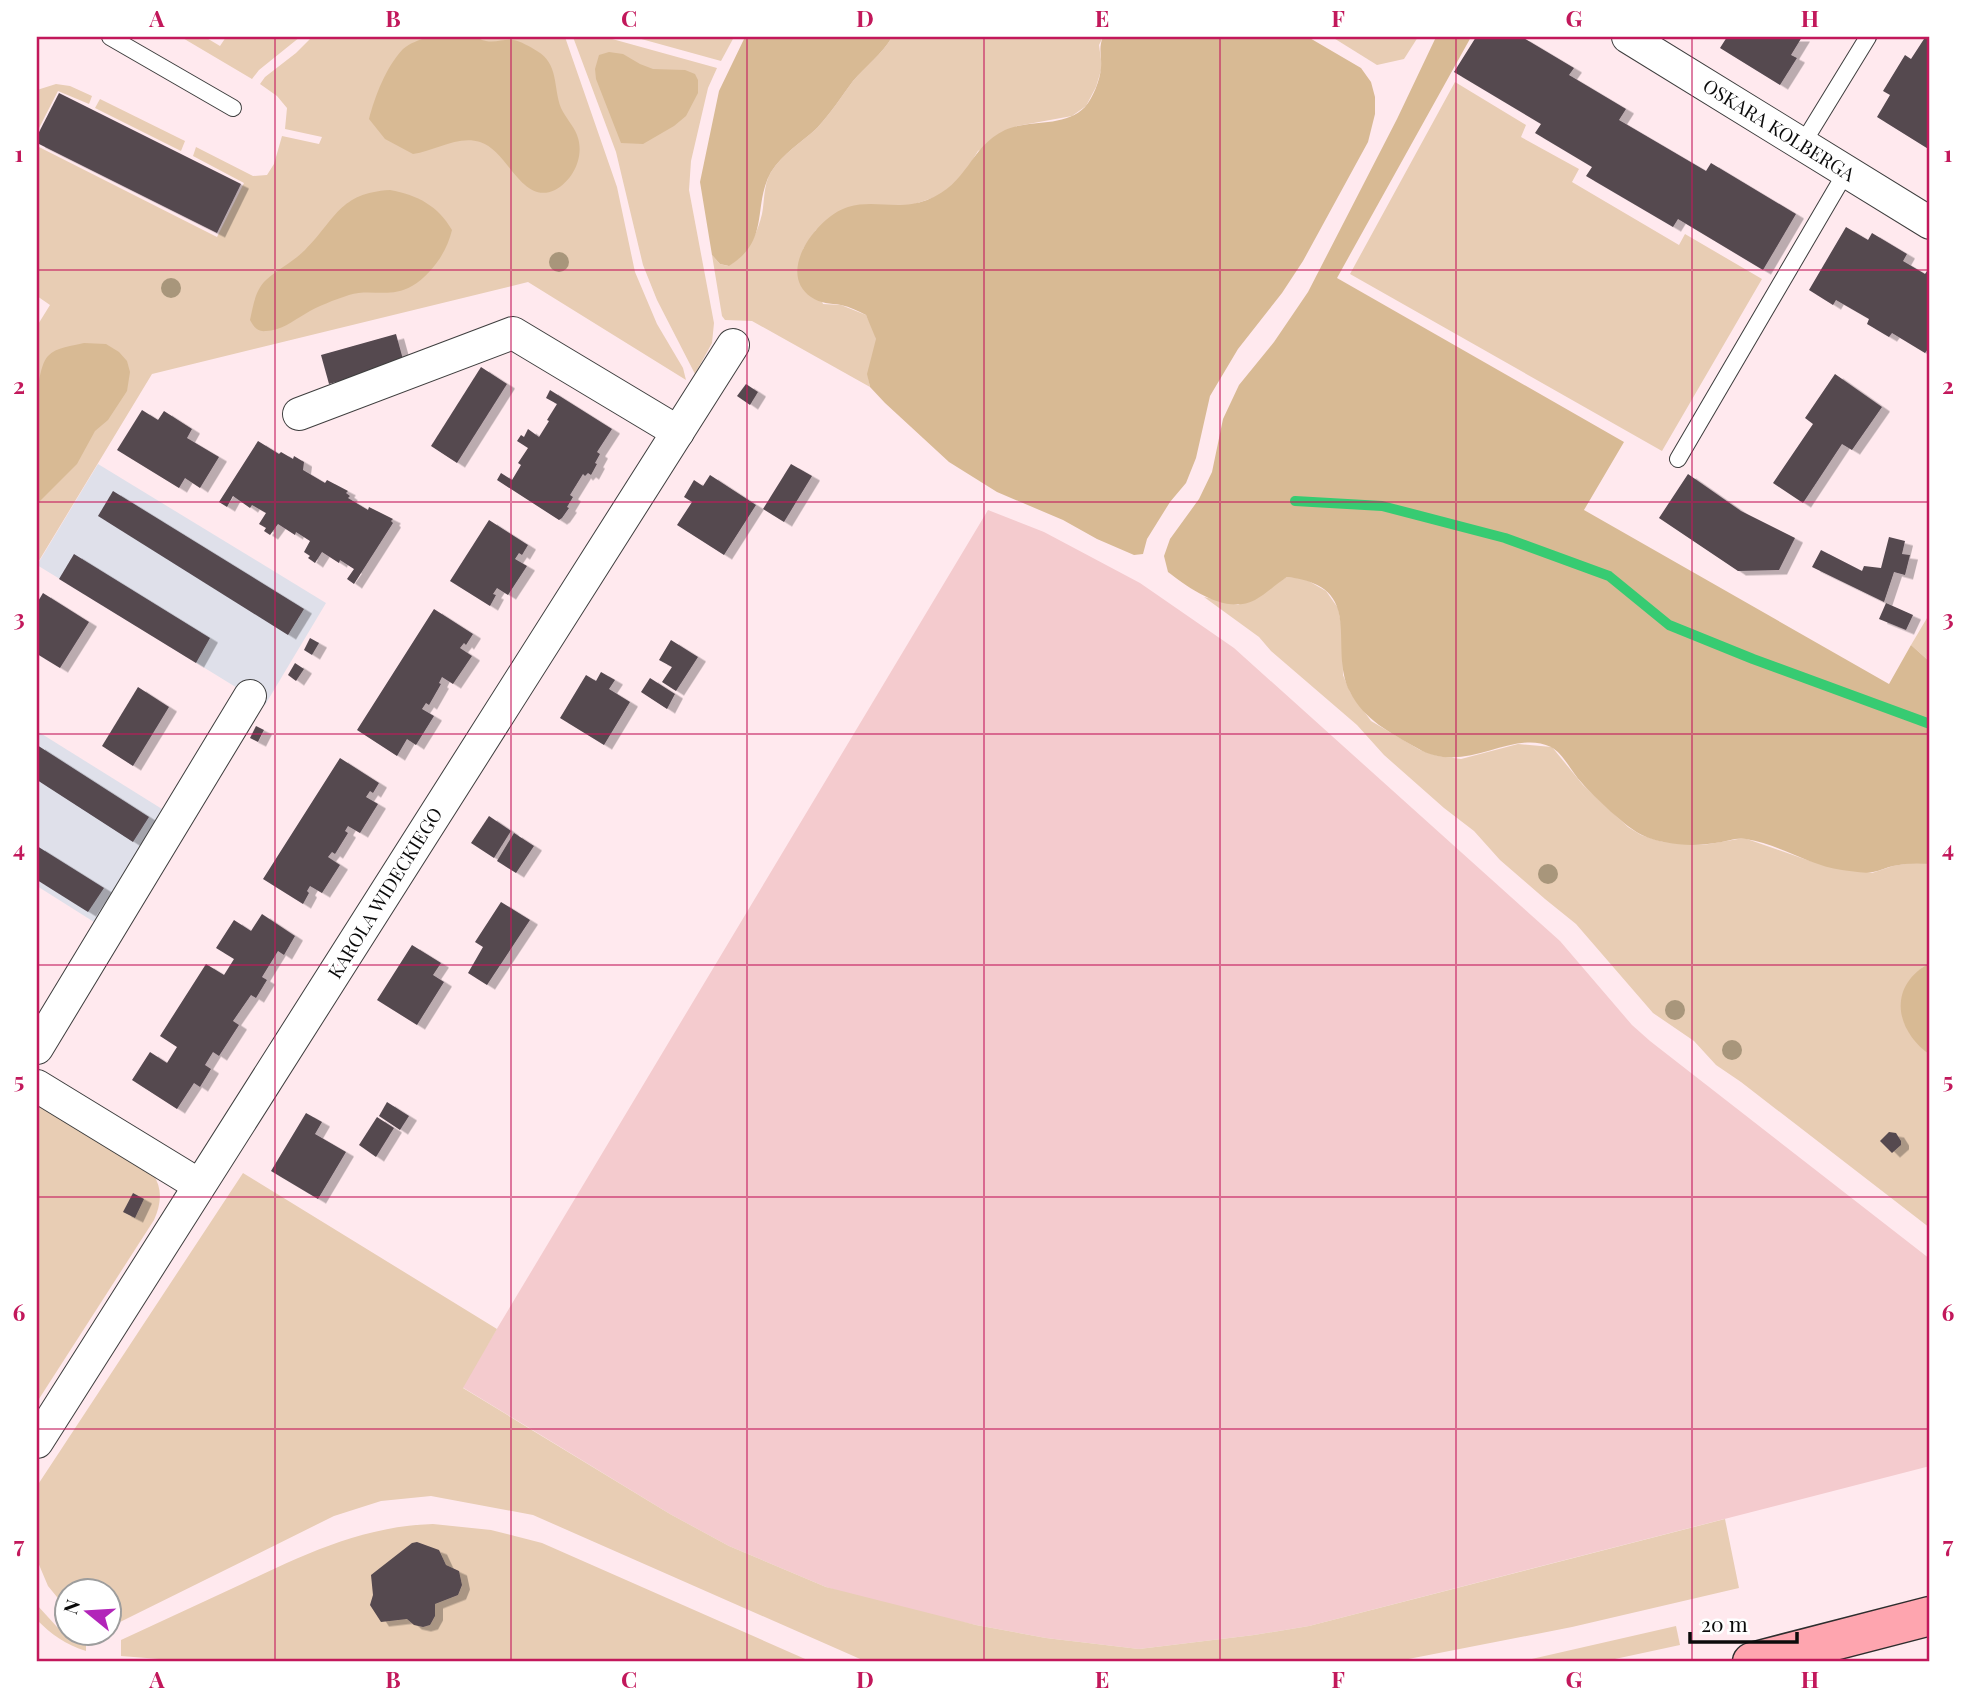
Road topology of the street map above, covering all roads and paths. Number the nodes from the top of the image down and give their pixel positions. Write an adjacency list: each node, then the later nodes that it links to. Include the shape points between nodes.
1 (110, 37): 5 (lane)
2 (1628, 37): 4 (street, OSKARA KOLBERGA)
3 (1868, 37): 6 (lane)
4 (1659, 45): 6 (street, OSKARA KOLBERGA)
5 (233, 108)
6 (1803, 143): 7 (street, OSKARA KOLBERGA)
7 (1846, 172): 8 (street, OSKARA KOLBERGA); 12 (lane)
8 (1930, 223)
9 (733, 345): 11 (street, KAROLA WIDECKIEGO)
10 (299, 414): 11 (street, via 513,333)
11 (678, 432): 16 (street, KAROLA WIDECKIEGO)
12 (1678, 459)
13 (250, 696): 14 (street)
14 (37, 1048)
15 (37, 1086): 16 (street)
16 (199, 1185): 17 (street, KAROLA WIDECKIEGO)
17 (37, 1441)
18 (1930, 1616): 19 (main road)
19 (1752, 1662)

